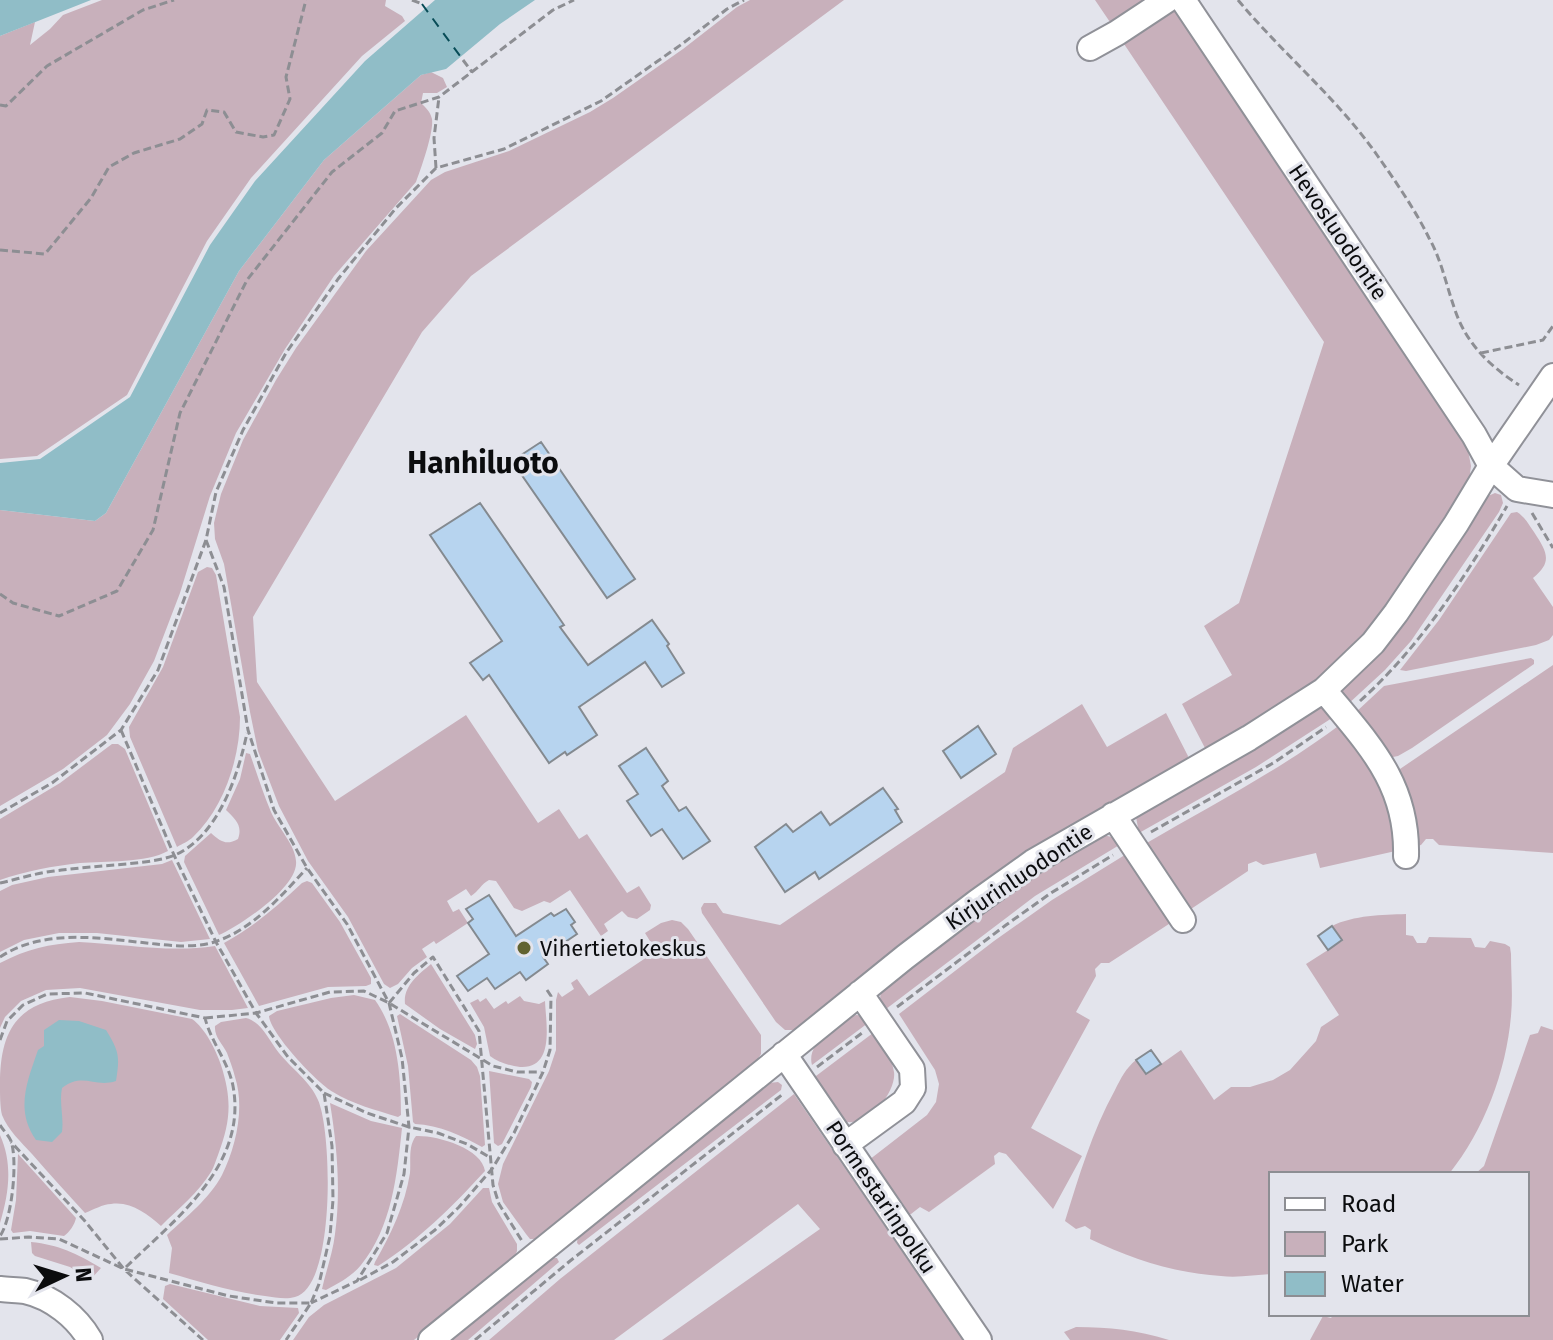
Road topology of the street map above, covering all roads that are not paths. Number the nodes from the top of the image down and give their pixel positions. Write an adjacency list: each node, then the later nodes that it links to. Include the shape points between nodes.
1 (1167, 0): 3 (street)
2 (1183, 0): 5 (street, Hevosluodontie)
3 (1090, 48)
4 (1553, 376): 5 (street, Kirjurinluodontie)
5 (1491, 466): 6 (street, Hevosluodontie, via 1517,489); 7 (street, Kirjurinluodontie, via 1396,613)
6 (1553, 495)
7 (1324, 690): 8 (street, Kirjurinluodontie); 9 (street, via 1396,789)
8 (1113, 815): 10 (street); 11 (street, Kirjurinluodontie, via 1033,862)
9 (1406, 856)
10 (1183, 920)
11 (860, 993): 12 (street, Kirjurinluodontie); 13 (street, via 912,1069 913,1088 904,1102)
12 (784, 1054): 13 (street, Pormestarinpolku); 16 (street, Kirjurinluodontie)
13 (845, 1145): 17 (street, Pormestarinpolku)
14 (0, 1289): 15 (street, via 28,1292 58,1305)
15 (90, 1340)
16 (431, 1340)
17 (979, 1340)

